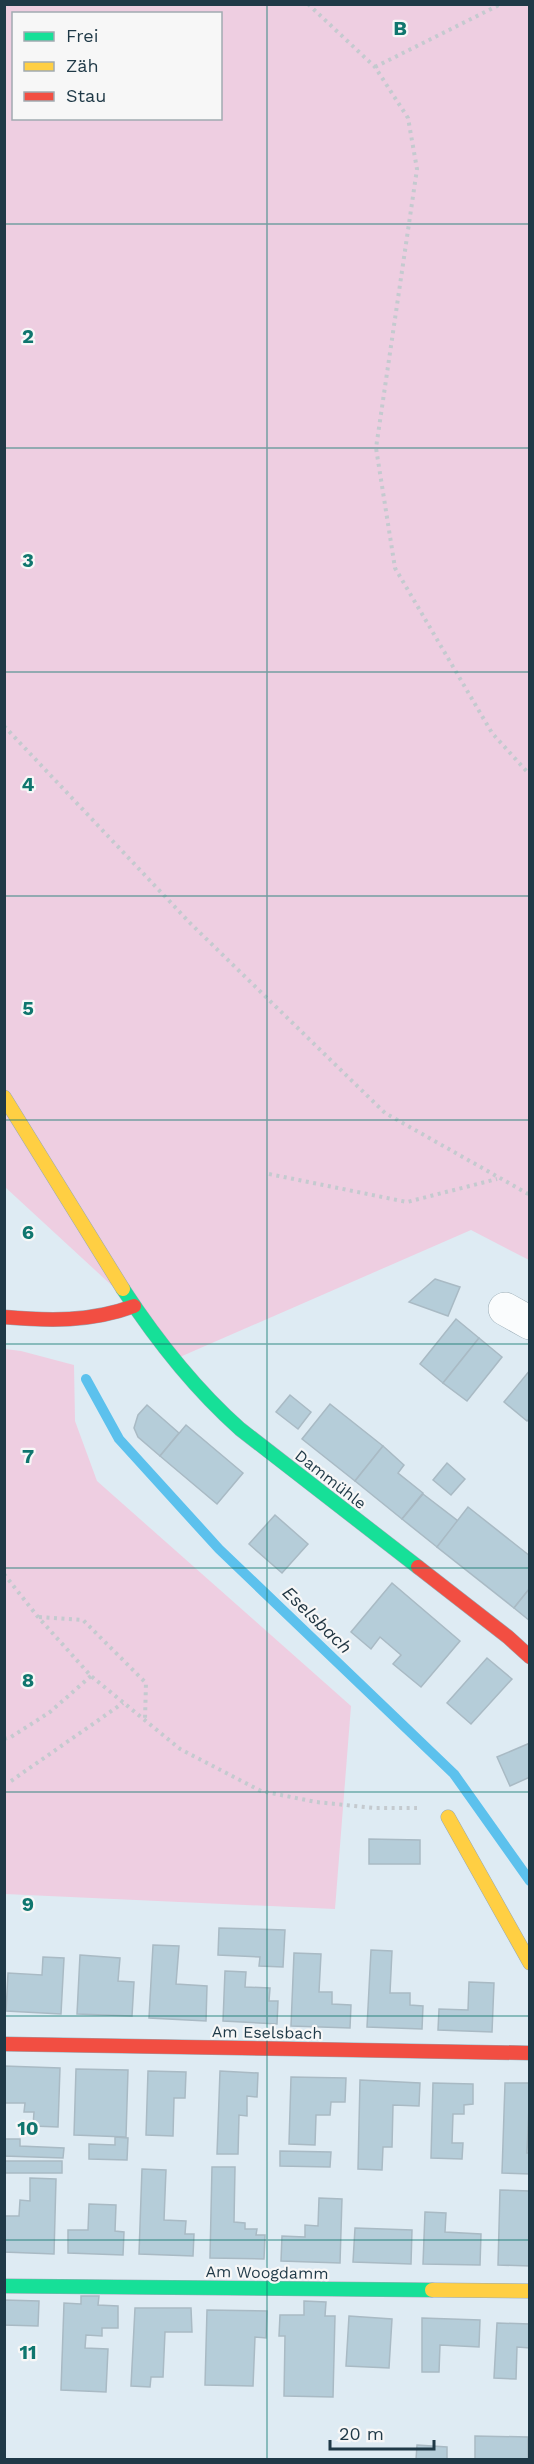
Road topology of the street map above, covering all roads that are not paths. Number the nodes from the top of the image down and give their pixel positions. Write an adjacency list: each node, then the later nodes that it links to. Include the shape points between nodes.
1 (4, 1097): 2 (street, Dammühle)
2 (134, 1306): 3 (street, via 115,1314 70,1320); 4 (street, Dammühle, via 188,1379 240,1430)
3 (4, 1317)
4 (530, 1657)
5 (448, 1817): 6 (street)
6 (530, 1962)
7 (4, 2044): 8 (street, Am Eselsbach)
8 (530, 2053)
9 (4, 2286): 10 (street, Am Woogdamm)
10 (530, 2291)

